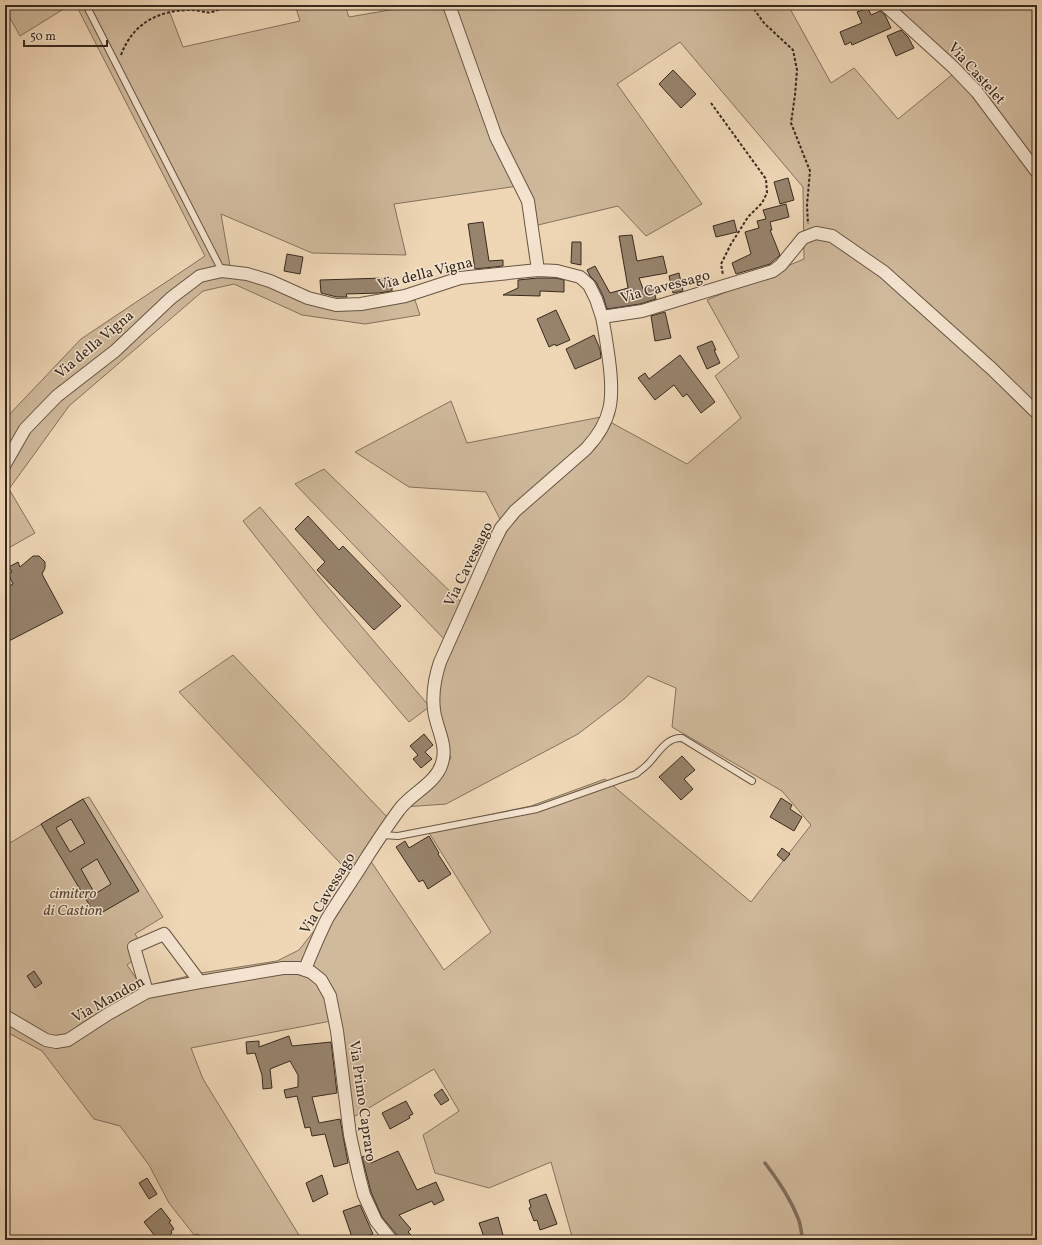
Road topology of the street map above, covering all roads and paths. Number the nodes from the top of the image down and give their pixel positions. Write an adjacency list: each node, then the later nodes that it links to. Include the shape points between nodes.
1 (86, 5): 11 (lane)
2 (226, 5): 6 (path, via 208,14 190,10 170,12 151,18 137,29 125,44)
3 (449, 5): 10 (street, via 496,137 528,201)
4 (751, 5): 9 (path, via 764,23 793,50 796,70 795,95 790,123 810,171 807,205)
5 (885, 5): 8 (street, Via Castelet, via 977,92)
6 (120, 58)
7 (711, 103): 12 (path, via 766,179 767,193 748,217 721,264)
8 (1037, 171)
9 (809, 235): 12 (street, Via Cavessago, via 803,238 777,269); 14 (street, via 816,233 832,236 884,272)
10 (538, 270): 11 (street, Via della Vigna, via 460,278 405,296 361,304 336,305 308,298 247,274); 13 (street, Via della Vigna, via 557,271 580,277 589,284)
11 (222, 271): 15 (street, Via della Vigna, via 200,276 171,298 115,351 57,396 25,429)
12 (724, 286): 13 (street, Via Cavessago, via 642,311)
13 (602, 317): 17 (street, Via Cavessago, via 612,396 605,423 586,449 507,520 495,539 437,672 434,710 443,746 442,764 435,775 403,805)
14 (1037, 413)
15 (5, 464)
16 (752, 781): 17 (lane, via 682,738 676,738 667,742 648,765 636,774 537,809 398,836)
17 (382, 835): 18 (street, Via Cavessago, via 328,918)
18 (305, 969): 19 (street, Via Mandon, via 283,968); 22 (street, Via Primo Capraro, via 321,980 330,996 350,1135 359,1176 376,1222)
19 (200, 982): 20 (street, Via Mandon); 20 (street, via 164,934 134,947)
20 (147, 992): 21 (street, Via Mandon, via 68,1040 46,1040)
21 (5, 1016)
22 (391, 1240)

